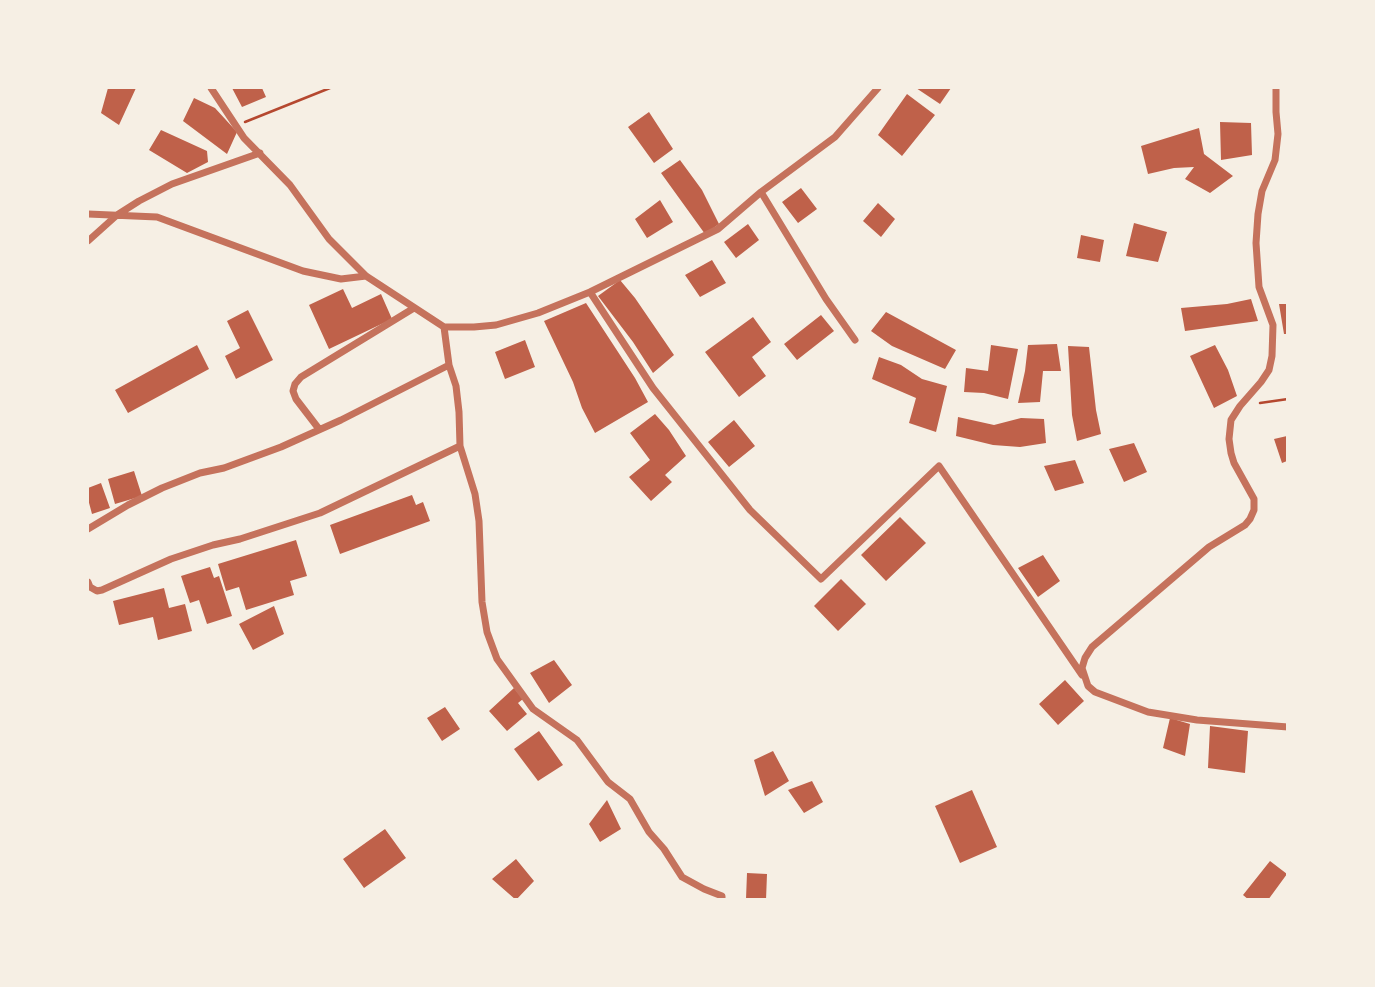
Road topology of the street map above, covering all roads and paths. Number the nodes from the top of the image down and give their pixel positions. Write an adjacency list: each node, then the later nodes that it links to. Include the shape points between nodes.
1 (211, 88): 5 (street)
2 (330, 88): 5 (path)
3 (878, 88): 7 (street, via 835,137)
4 (1276, 88): 18 (street, via 1275,160 1262,191 1256,243 1259,287 1273,325 1272,356 1269,370)
5 (236, 126): 6 (street)
6 (260, 153): 9 (street, via 172,184); 11 (street, via 329,239)
7 (761, 192): 12 (street, via 718,229); 15 (street)
8 (88, 214): 9 (street)
9 (117, 215): 10 (street); 11 (street, via 157,217 327,277)
10 (88, 241)
11 (366, 276): 13 (street)
12 (590, 292): 14 (street, via 522,319); 23 (street, via 653,388 750,510 821,579 939,466)
13 (414, 308): 14 (street); 19 (street, via 295,384 296,399)
14 (444, 327): 16 (street)
15 (855, 340)
16 (449, 365): 19 (street); 20 (street, via 456,386)
17 (1287, 399): 18 (path)
18 (1240, 406): 23 (street, via 1231,419 1229,439 1234,463 1255,499 1250,519 1209,547 1092,647 1082,668)
19 (319, 429): 21 (street, via 247,460 172,484)
20 (460, 446): 22 (street, via 320,513 171,559 102,590); 25 (street, via 475,494 482,602 497,659 533,709 577,740 608,782 630,799 682,877)
21 (88, 528)
22 (88, 582)
23 (1084, 678): 24 (street, via 1095,692 1148,712)
24 (1287, 727)
25 (722, 900)

